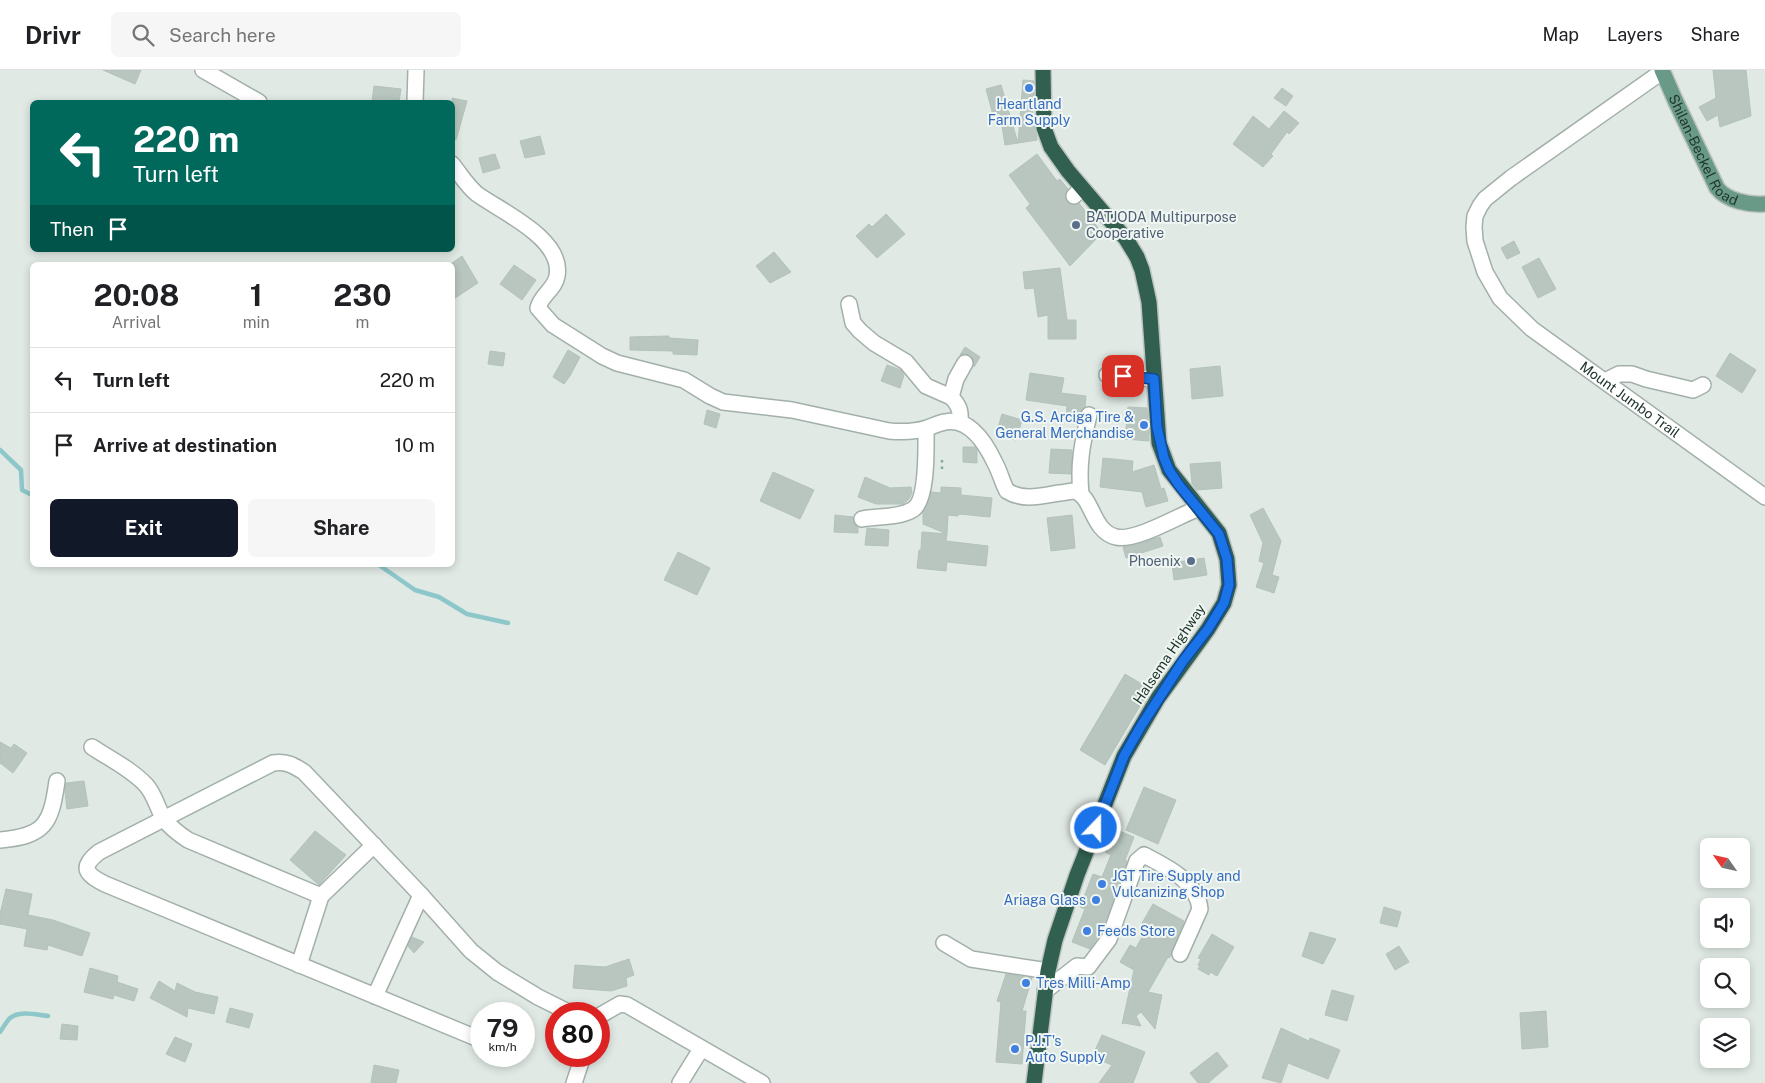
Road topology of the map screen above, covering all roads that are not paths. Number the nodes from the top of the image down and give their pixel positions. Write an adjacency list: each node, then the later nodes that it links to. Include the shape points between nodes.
1 (202, 70): 5 (street)
2 (416, 70): 6 (street)
3 (1043, 70): 12 (highway, Halsema Highway, via 1047,139 1078,192 1126,239 1142,270 1149,302)
4 (1663, 70): 8 (main road, Shilan-Beckel Road, via 1722,195 1732,200); 13 (street, Mount Jumbo Trail, via 1511,178 1485,199 1475,216 1475,241 1485,272 1500,298 1532,329)
5 (255, 100)
6 (415, 100)
7 (455, 168): 18 (street, via 476,193 546,243 557,264 557,275 554,286 540,300 538,308 553,326 602,356 684,380 723,402 792,410 889,431)
8 (1765, 204)
9 (849, 304): 15 (street, via 853,323 860,331 906,362 926,386)
10 (965, 363): 15 (street, via 956,379)
11 (1107, 375): 12 (street)
12 (1154, 379): 21 (highway, Halsema Highway, via 1157,427 1164,458 1179,485)
13 (1605, 381): 14 (street, via 1619,374 1632,374 1693,390); 20 (street, Mount Jumbo Trail)
14 (1703, 385)
15 (952, 397): 17 (street, via 960,407)
16 (1089, 415): 19 (street, via 1080,455)
17 (960, 422): 18 (street, via 942,422); 19 (street, via 970,427 983,441 1003,485 1013,495 1034,497 1073,491)
18 (926, 429): 22 (street, via 921,500 916,508 900,514)
19 (1081, 494): 21 (street, via 1102,529 1116,538 1144,533)
20 (1765, 497)
21 (1198, 508): 33 (highway, Halsema Highway, via 1219,534 1223,545 1229,585 1224,603 1158,698 1124,756 1077,875)
22 (862, 519)
23 (92, 747): 25 (street, via 128,769 146,785)
24 (56, 781): 26 (street, via 51,815 44,824 36,832)
25 (164, 819): 27 (street, via 273,763 283,762 304,772); 29 (street, via 188,840); 32 (street, via 99,852 87,865 90,875)
26 (0, 840)
27 (374, 845): 28 (street); 29 (street)
28 (421, 895): 35 (street); 36 (street, via 471,951 498,972)
29 (321, 896): 32 (street)
30 (944, 943): 33 (street, via 971,960)
31 (1180, 954): 34 (street, via 1200,909 1199,901 1183,878 1144,856 1137,861 1109,939 1099,954 1088,967 1077,966)
32 (299, 965): 35 (street)
33 (1048, 970): 34 (highway, Halsema Highway)
34 (1045, 992): 44 (highway, Halsema Highway)
35 (375, 996): 38 (street)
36 (549, 1002)
37 (610, 1010): 39 (street, via 620,1004 626,1005)
38 (470, 1035)
39 (701, 1049): 42 (street); 43 (street)
40 (579, 1067): 41 (street)
41 (574, 1083)
42 (680, 1083)
43 (762, 1083)
44 (1034, 1083)

